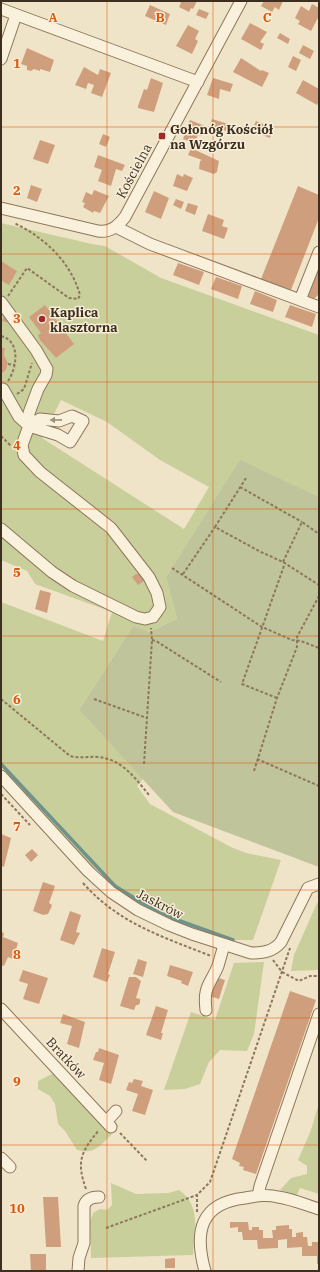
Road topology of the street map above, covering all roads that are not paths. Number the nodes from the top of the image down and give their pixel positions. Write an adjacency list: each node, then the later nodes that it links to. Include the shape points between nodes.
1 (241, 1): 5 (street, Kościelna)
2 (1, 9): 3 (street)
3 (16, 15): 4 (street); 5 (street)
4 (2, 54)
5 (198, 82): 7 (street, Kościelna, via 125,217)
6 (1, 208): 7 (street, via 98,231 108,231)
7 (116, 227): 9 (street, via 150,244)
8 (319, 252): 9 (street)
9 (300, 300): 11 (street)
10 (2, 304): 13 (street, via 36,350 46,369 46,376 29,413)
11 (319, 307)
12 (3, 389): 13 (street, via 19,417)
13 (29, 426): 14 (street, via 22,445 26,457 40,472 106,522 149,577 160,604 156,616 148,619 130,615 66,582)
14 (1, 529)
15 (1, 776): 17 (street, Jaskrów, via 88,871 111,892 138,910 169,925)
16 (319, 884): 17 (street, Jaskrów, via 308,888 275,948 266,952 250,953)
17 (224, 945): 19 (street, via 208,982 204,998)
18 (1, 1009): 21 (street, Bratków, via 109,1124)
19 (206, 1010)
20 (319, 1014): 24 (street)
21 (116, 1112)
22 (1, 1158): 23 (street)
23 (10, 1167)
24 (258, 1196): 26 (street, via 279,1197); 28 (street, via 225,1202 210,1212 204,1221 199,1241)
25 (96, 1197): 27 (street, via 87,1201 84,1206 84,1243)
26 (319, 1209)
27 (78, 1271)
28 (205, 1271)

